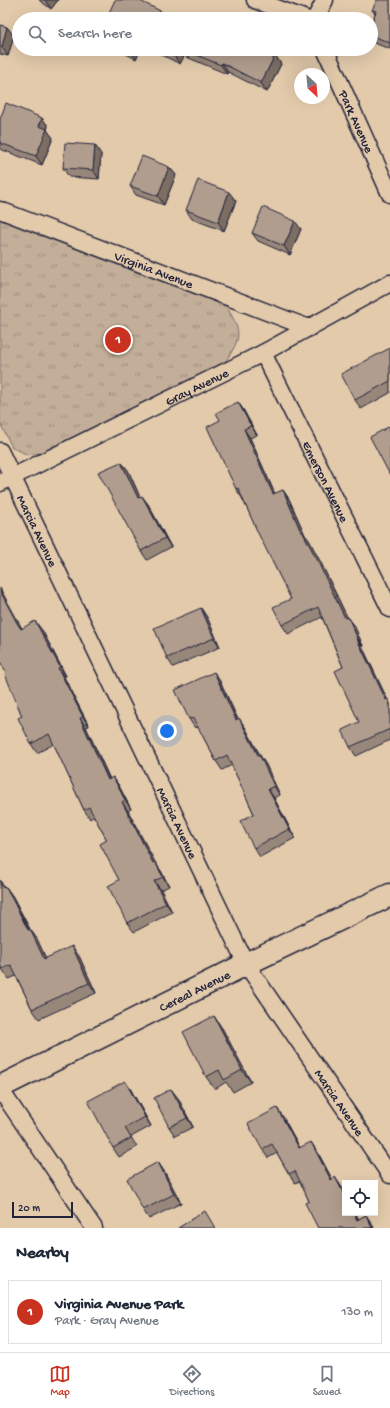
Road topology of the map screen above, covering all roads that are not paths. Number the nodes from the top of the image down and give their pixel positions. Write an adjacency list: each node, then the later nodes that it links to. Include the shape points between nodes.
1 (255, 0): 3 (street)
2 (325, 0): 4 (street)
3 (287, 12)
4 (319, 12)
5 (328, 56): 6 (street, Park Avenue)
6 (390, 194)
7 (0, 210): 9 (street, Virginia Avenue)
8 (390, 283): 9 (street, Gray Avenue)
9 (309, 328): 10 (street, Gray Avenue)
10 (263, 353): 12 (street, Gray Avenue); 13 (street, Emerson Avenue)
11 (0, 451): 12 (street, Marcia Avenue)
12 (6, 480): 15 (street, Marcia Avenue)
13 (390, 609)
14 (390, 895): 15 (street, Cereal Avenue)
15 (246, 964): 16 (street, Cereal Avenue); 17 (street, Marcia Avenue)
16 (0, 1088): 18 (street)
17 (390, 1175)
18 (94, 1228)

